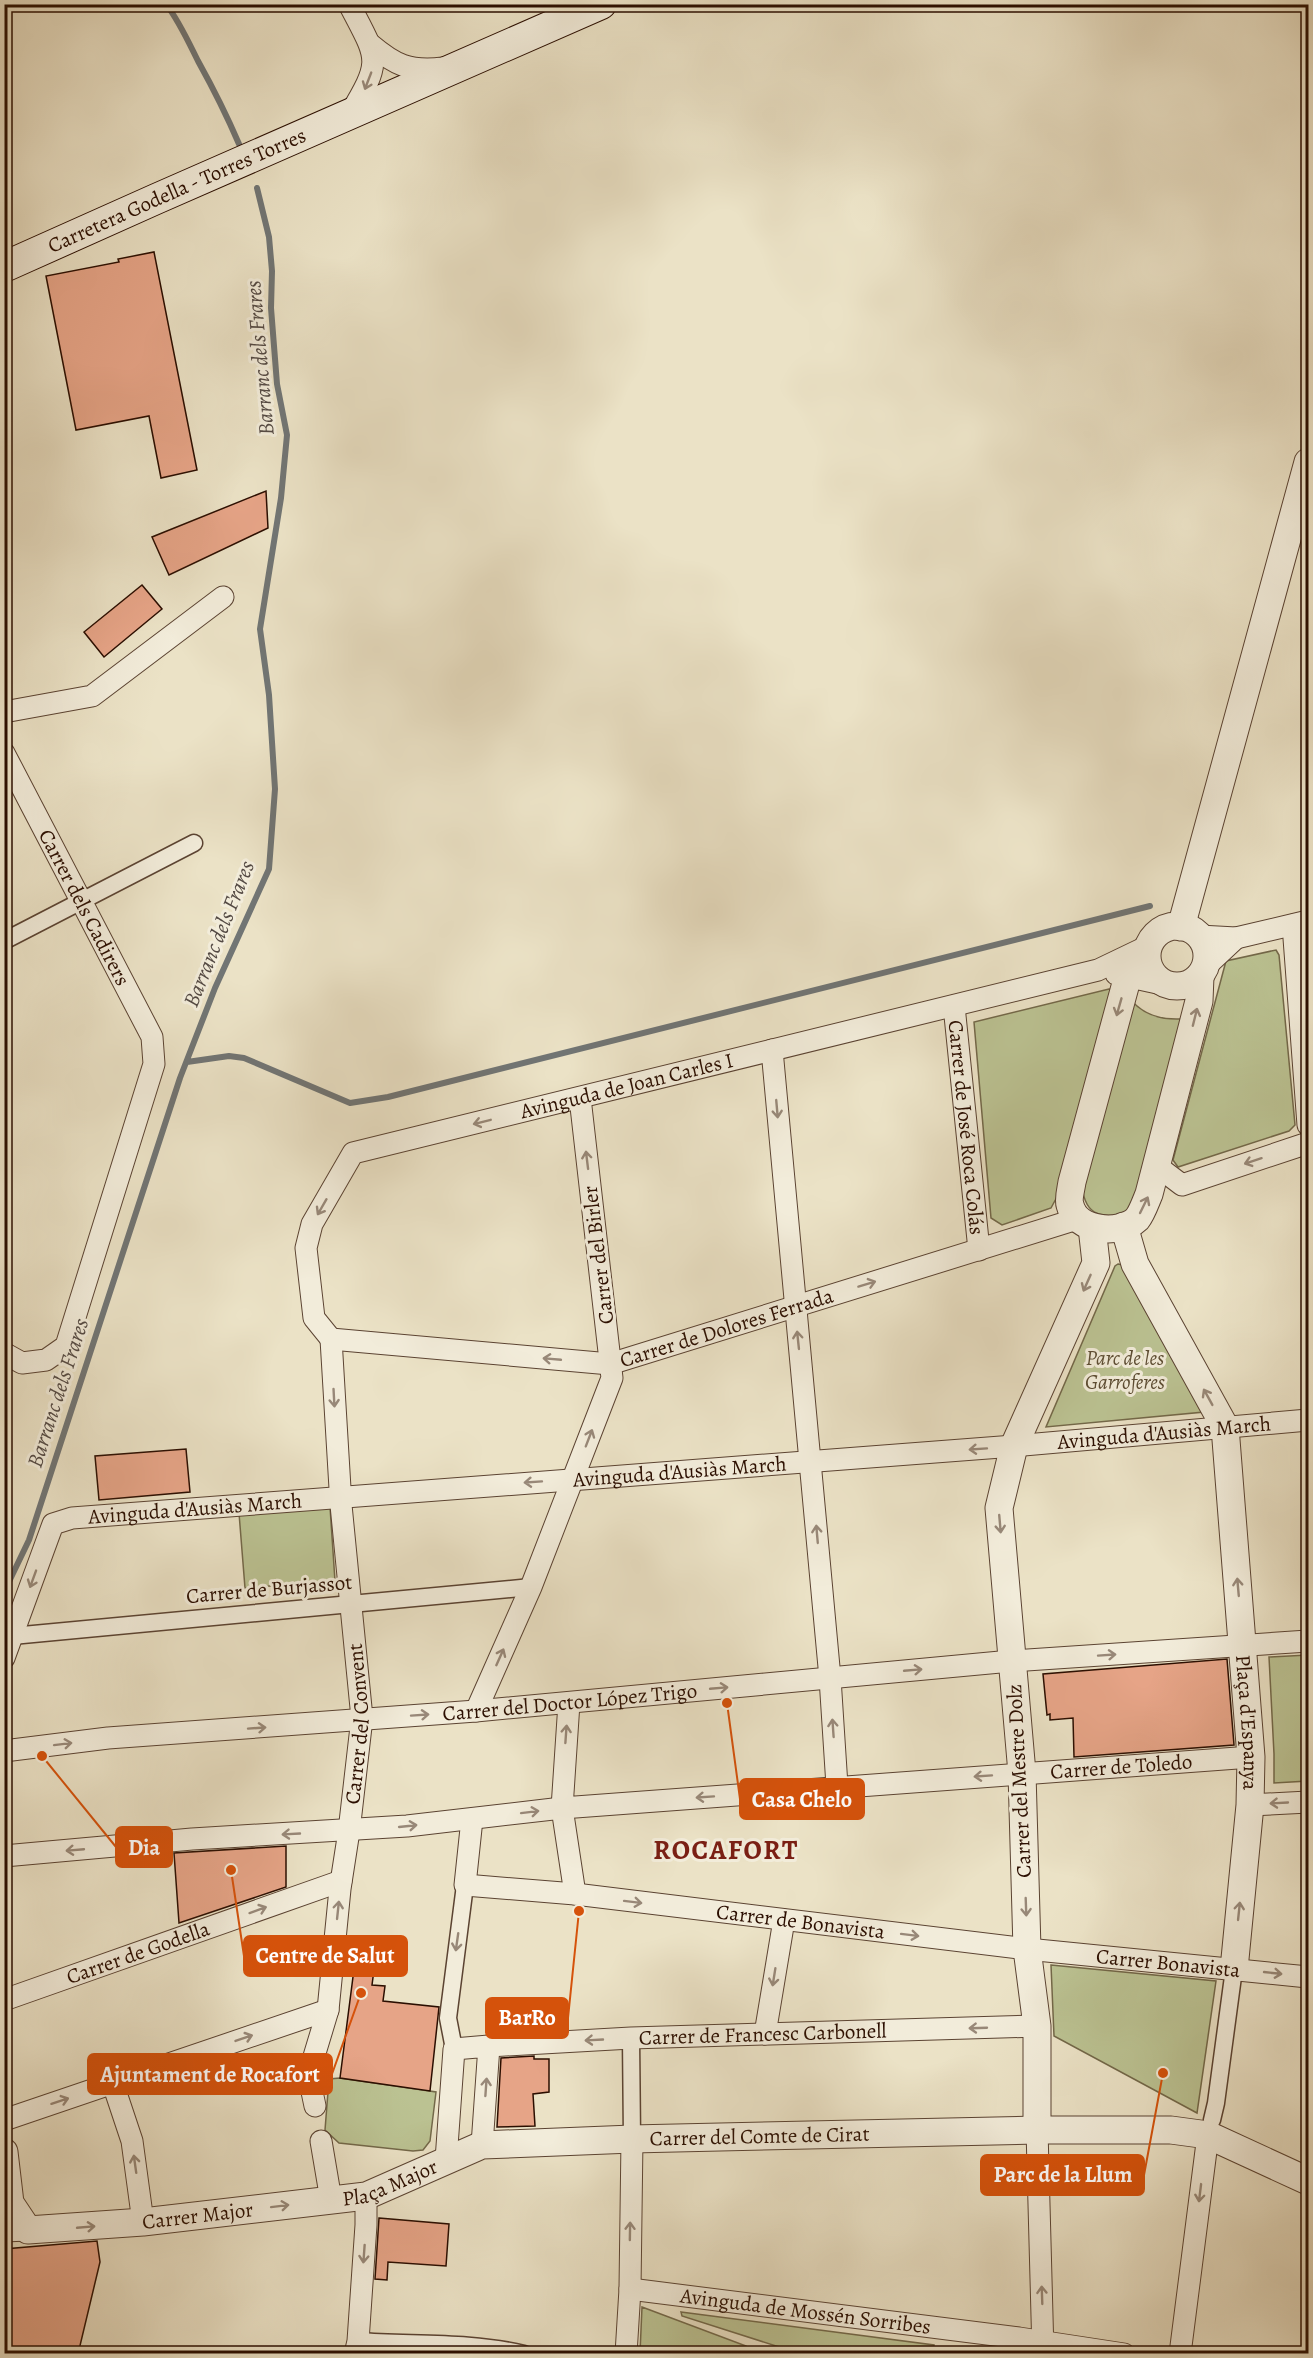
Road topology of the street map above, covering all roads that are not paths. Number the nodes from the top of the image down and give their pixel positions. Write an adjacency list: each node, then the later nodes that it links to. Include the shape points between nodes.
1 (349, 4): 3 (street)
2 (601, 4): 4 (main road, Carretera Godella - Torres Torres)
3 (370, 44): 4 (street, via 407,68); 5 (street, one-way to 5, via 375,62 365,90)
4 (453, 69): 5 (main road, Carretera Godella - Torres Torres)
5 (349, 115): 6 (main road, Carretera Godella - Torres Torres)
6 (4, 267)
7 (1308, 462): 14 (street)
8 (222, 597): 9 (street, via 92,696)
9 (4, 712)
10 (4, 753): 12 (street, Carrer dels Cadirers)
11 (194, 843): 12 (street)
12 (82, 901): 16 (street); 33 (street, Carrer dels Cadirers, via 152,1036 154,1064 66,1346 46,1360)
13 (1301, 923): 15 (street); 25 (street)
14 (1190, 931): 15 (street); 17 (street, via 1173,926 1163,929 1150,940); 19 (street, via 1206,946)
15 (1236, 938): 19 (street)
16 (4, 941)
17 (1147, 951): 18 (street, Avinguda de Joan Carles I); 20 (street); 21 (street, via 1147,964)
18 (1098, 970): 20 (street, Avinguda de Joan Carles I); 22 (street, Avinguda de Joan Carles I)
19 (1203, 971): 21 (street, via 1190,984); 27 (street, one-way to 19)
20 (1129, 977): 21 (street, Avinguda de Joan Carles I); 28 (street, Carrer del Mestre Dolz, one-way to 28, via 1072,1182 1069,1205)
21 (1162, 984)
22 (954, 1006): 23 (street, Avinguda de Joan Carles I); 30 (street, Carrer de José Roca Colás)
23 (772, 1050): 24 (street, Avinguda de Joan Carles I); 31 (street, one-way to 31)
24 (580, 1098): 32 (street, Avinguda de Joan Carles I, one-way to 32, via 353,1154 312,1224 306,1248 314,1318); 34 (street, Carrer del Birler, one-way to 24)
25 (1308, 1125)
26 (1308, 1143): 27 (street, one-way to 27, via 1182,1185)
27 (1156, 1166): 29 (street, one-way to 27, via 1137,1218 1149,1194)
28 (1084, 1223): 29 (street, via 1108,1228); 30 (street, Carrer de Dolores Ferrada); 37 (street, Carrer del Mestre Dolz, one-way to 37, via 1096,1263)
29 (1124, 1226): 36 (street, one-way to 29, via 1135,1264)
30 (979, 1250): 31 (street, Carrer de Dolores Ferrada, one-way to 30)
31 (794, 1307): 34 (street, Carrer de Dolores Ferrada); 38 (street, one-way to 31)
32 (331, 1339): 34 (street, Carrer de Dolores Ferrada, one-way to 32); 40 (street, Carrer del Convent, one-way to 40)
33 (13, 1358)
34 (610, 1364): 39 (street, Carrer del Birler, one-way to 34, via 612,1378)
35 (1308, 1420): 36 (street, Avinguda d'Ausiàs March)
36 (1225, 1427): 37 (street, Avinguda d'Ausiàs March); 45 (street, one-way to 36)
37 (1014, 1446): 38 (street, Avinguda d'Ausiàs March, one-way to 38); 47 (street, Carrer del Mestre Dolz, one-way to 47, via 999,1508)
38 (810, 1461): 39 (street, Avinguda d'Ausiàs March); 48 (street, one-way to 38)
39 (573, 1479): 40 (street, Avinguda d'Ausiàs March, one-way to 40); 41 (street, Carrer del Birler)
40 (340, 1496): 42 (street, Carrer del Convent); 43 (street, Avinguda d'Ausiàs March, one-way to 43, via 72,1518 53,1524)
41 (531, 1587): 42 (street, Carrer de Burjassot); 50 (street, Carrer del Birler, one-way to 41)
42 (352, 1604): 43 (street, Carrer de Burjassot); 51 (street, Carrer del Convent)
43 (12, 1636): 46 (street)
44 (1308, 1641): 45 (street, Plaça d'Espanya)
45 (1244, 1646): 47 (street, Carrer del Doctor López Trigo, one-way to 45); 53 (street, Plaça d'Espanya)
46 (4, 1658)
47 (1011, 1661): 48 (street, Carrer del Doctor López Trigo, one-way to 47); 54 (street, Carrer del Mestre Dolz)
48 (830, 1678): 49 (street, Carrer del Doctor López Trigo, one-way to 48); 55 (street, one-way to 48)
49 (568, 1703): 50 (street, Carrer del Doctor López Trigo); 58 (street, one-way to 49)
50 (476, 1711): 51 (street, Carrer del Doctor López Trigo, one-way to 50)
51 (362, 1719): 52 (street, Carrer del Doctor López Trigo, one-way to 51, via 108,1738); 60 (street, Carrer del Convent)
52 (4, 1751)
53 (1251, 1757): 54 (street, Carrer de Toledo); 57 (street, Plaça d'Espanya)
54 (1022, 1773): 55 (street, Carrer de Toledo, one-way to 55); 66 (street, Carrer del Mestre Dolz, one-way to 66)
55 (837, 1786): 58 (street, Carrer de Toledo, one-way to 58)
56 (1308, 1802): 57 (street, Plaça d'Espanya, one-way to 57)
57 (1250, 1805): 67 (street, one-way to 57)
58 (562, 1808): 59 (street, Carrer de Toledo, one-way to 58); 64 (street)
59 (472, 1819): 60 (street, Carrer de Toledo, one-way to 59); 63 (street)
60 (349, 1831): 61 (street, Carrer de Toledo, one-way to 61, via 192,1839); 62 (street, Carrer del Convent)
61 (4, 1856)
62 (341, 1881): 69 (street, Carrer de Godella, one-way to 62); 70 (street, Carrer del Convent, one-way to 62)
63 (465, 1884): 64 (street, Carrer de Bonavista); 75 (street, one-way to 75, via 448,2018)
64 (575, 1894): 65 (street, Carrer de Bonavista, one-way to 65)
65 (784, 1920): 66 (street, Carrer de Bonavista, one-way to 66); 72 (street, one-way to 72)
66 (1027, 1949): 67 (street, Carrer Bonavista); 71 (street, Carrer del Mestre Dolz)
67 (1234, 1969): 68 (street, Carrer Bonavista, one-way to 68); 79 (street)
68 (1308, 1977)
69 (4, 2000)
70 (328, 2010): 76 (street, one-way to 70); 77 (street, Carrer del Convent, via 312,2063 310,2082)
71 (1037, 2026): 72 (street, Carrer de Francesc Carbonell, one-way to 72); 80 (street, Carrer del Mestre Dolz)
72 (765, 2034): 73 (street, Carrer de Francesc Carbonell)
73 (631, 2038): 74 (street, Carrer de Francesc Carbonell, one-way to 74); 81 (street)
74 (489, 2046): 75 (street); 83 (street, one-way to 74)
75 (454, 2049): 85 (street, Plaça Major)
76 (113, 2084): 78 (street, one-way to 76); 89 (street, one-way to 76, via 132,2141)
77 (315, 2106)
78 (4, 2120)
79 (1210, 2127): 80 (street, Carrer del Comte de Cirat); 86 (street, Carrer del Comte de Cirat); 97 (street, one-way to 97)
80 (1037, 2130): 81 (street, Carrer del Comte de Cirat); 92 (street, Carrer del Mestre Dolz, one-way to 80)
81 (632, 2139): 83 (street, Carrer del Comte de Cirat); 91 (street, one-way to 81)
82 (321, 2141): 88 (street)
83 (482, 2145): 85 (street, Plaça Major)
84 (4, 2152): 90 (street)
85 (446, 2160): 87 (street, Plaça Major)
86 (1308, 2181)
87 (366, 2196): 88 (street, Plaça Major); 93 (street, one-way to 93)
88 (331, 2200): 89 (street, Carrer Major, one-way to 88)
89 (143, 2222): 90 (street, Carrer Major, one-way to 89)
90 (16, 2230)
91 (630, 2289): 92 (street, Avinguda de Mossén Sorribes); 94 (street)
92 (1043, 2347): 96 (street, Avinguda de Mossén Sorribes)
93 (356, 2348): 95 (street, via 465,2345)
94 (623, 2351)
95 (524, 2354)
96 (1124, 2354)
97 (1180, 2354)

